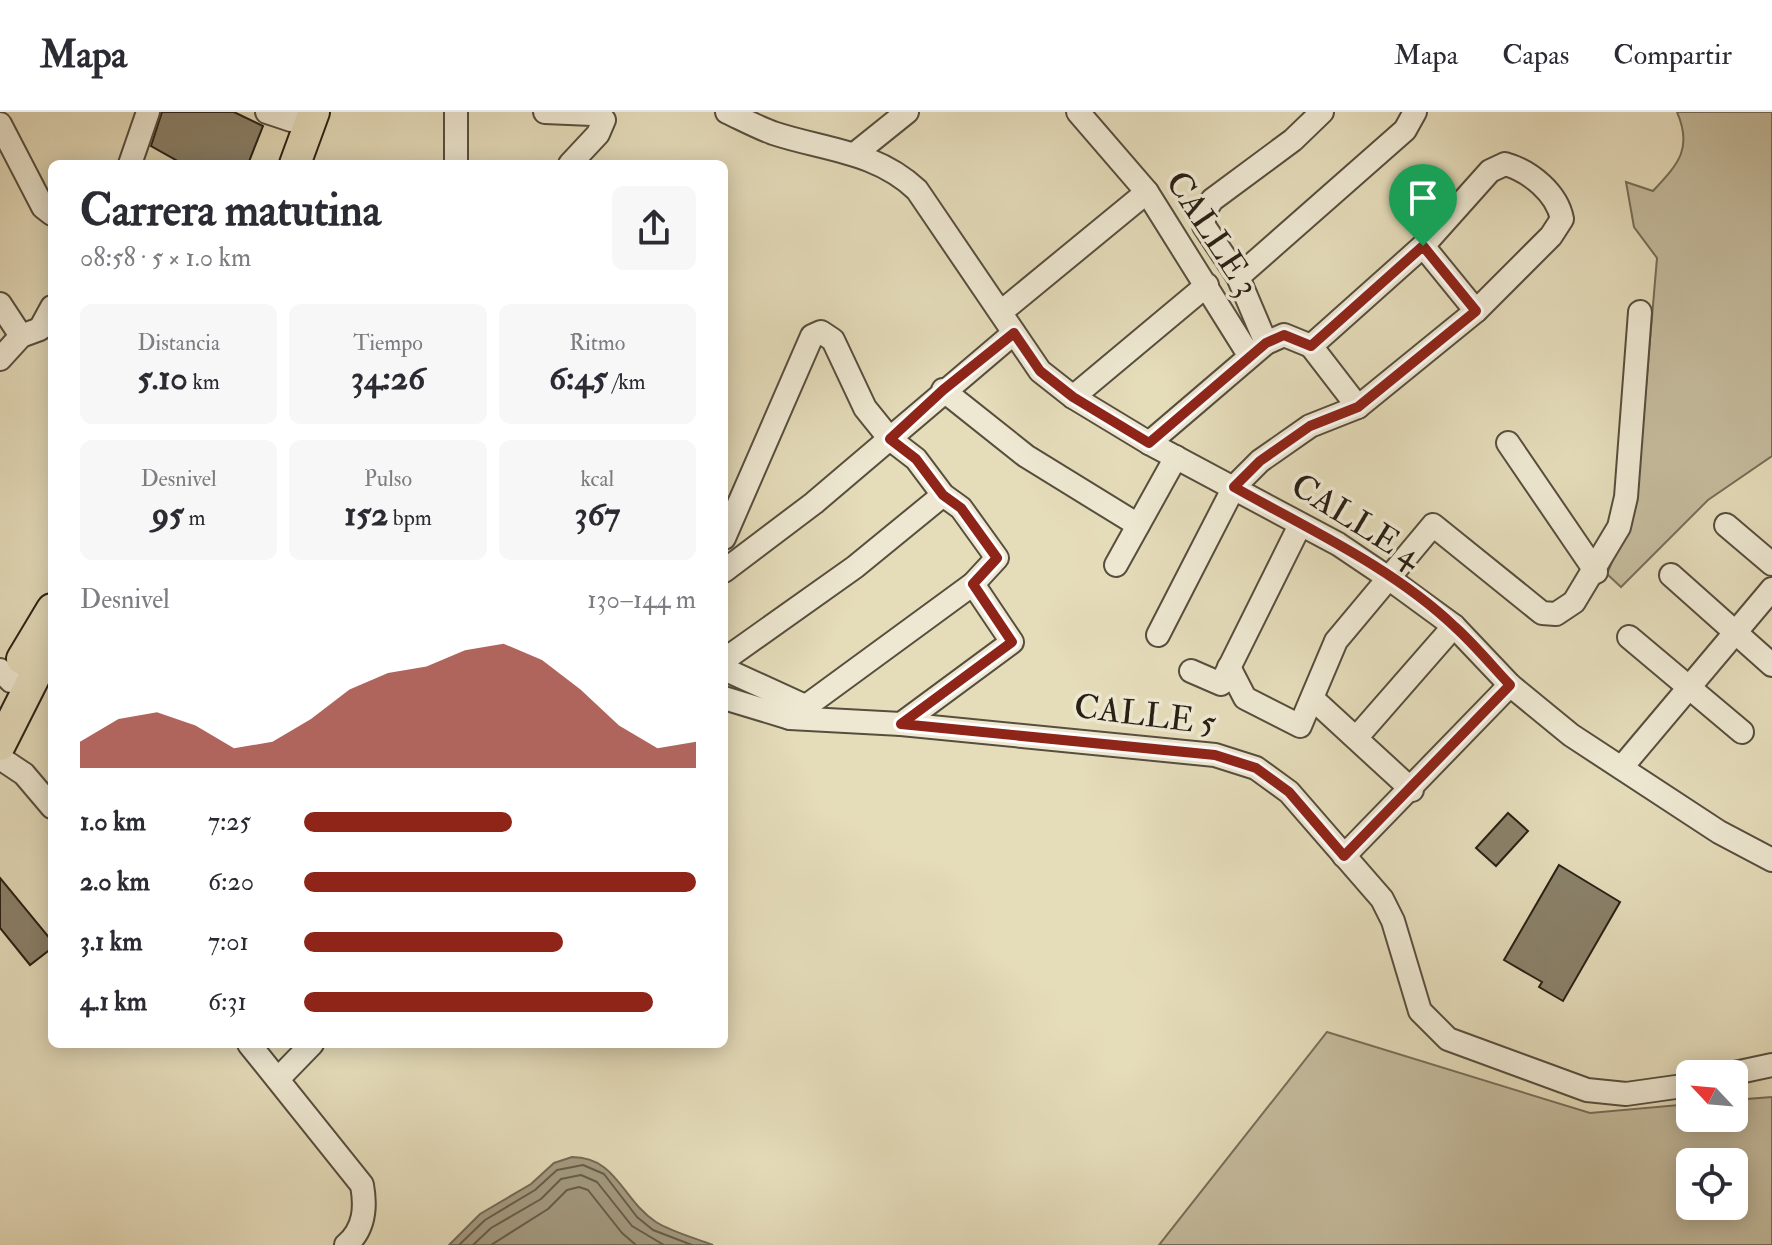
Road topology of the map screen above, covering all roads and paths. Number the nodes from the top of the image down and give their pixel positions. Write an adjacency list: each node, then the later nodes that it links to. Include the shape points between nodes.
1 (148, 112): 15 (street)
2 (456, 112): 18 (street)
3 (545, 112): 19 (street, via 592,114 604,120)
4 (727, 112): 11 (street, CALLE 4)
5 (907, 112): 13 (street)
6 (1078, 112): 14 (street, CALLE 3)
7 (1092, 112): 14 (street, CALLE 3)
8 (1322, 112): 23 (street, via 1212,200 1204,213 1204,226)
9 (292, 114): 16 (highway); 17 (highway)
10 (1415, 114): 23 (street, via 1405,130)
11 (772, 122): 13 (street, CALLE 4)
12 (0, 124): 21 (street)
13 (856, 153): 27 (street, CALLE 4, via 899,173 917,190)
14 (1114, 155): 20 (street, CALLE 3)
15 (131, 160)
16 (276, 160)
17 (295, 160)
18 (456, 160)
19 (574, 160)
20 (1147, 192): 24 (street, CALLE 3); 27 (street)
21 (48, 211)
22 (1423, 246): 26 (street); 26 (street, via 1490,171 1505,164 1521,169 1559,202 1562,219 1551,236); 32 (street)
23 (1238, 277): 33 (street)
24 (1207, 285): 33 (street, CALLE 3); 36 (street)
25 (0, 304): 31 (street)
26 (1476, 311): 37 (street)
27 (1001, 312): 30 (street, CALLE 4)
28 (1640, 312): 51 (street, via 1626,497 1619,527)
29 (48, 315): 31 (street)
30 (1014, 333): 35 (street); 36 (street, CALLE 4, via 1040,371)
31 (38, 335): 34 (street)
32 (1311, 346): 33 (street, via 1284,335); 37 (street)
33 (1258, 349): 39 (street)
34 (0, 359)
35 (943, 390): 38 (street); 44 (street, via 1026,456)
36 (1073, 397): 39 (street, CALLE 4)
37 (1358, 407): 42 (street, via 1310,426 1260,461)
38 (890, 439): 43 (street, via 916,459); 47 (street, via 865,408 833,340 821,332 812,336); 50 (street)
39 (1149, 443): 41 (street, CALLE 4)
40 (1508, 443): 51 (street)
41 (1176, 457): 42 (street, CALLE 4); 44 (street)
42 (1234, 487): 45 (street, CALLE 4); 59 (street)
43 (943, 495): 54 (street, via 961,508 997,558); 62 (street, via 855,567)
44 (1138, 525): 49 (street)
45 (1300, 525): 53 (street, CALLE 4); 66 (street)
46 (1726, 525): 48 (street)
47 (728, 529)
48 (1772, 564)
49 (1116, 565)
50 (728, 568)
51 (1596, 572): 53 (street, via 1574,602 1556,614 1542,613 1433,525)
52 (1671, 575): 58 (street)
53 (1387, 577): 57 (street, CALLE 4); 71 (street, via 1336,641)
54 (973, 584): 72 (street); 73 (street, via 1012,642)
55 (1772, 589): 58 (street)
56 (48, 615): 67 (highway)
57 (1454, 626): 68 (street, CALLE 4); 75 (street)
58 (1735, 633): 63 (street); 69 (street)
59 (1158, 635)
60 (1629, 637): 69 (street)
61 (48, 650): 76 (highway)
62 (728, 657)
63 (1772, 665)
64 (728, 671): 72 (street)
65 (1191, 671): 66 (street)
66 (1225, 676): 71 (street, via 1245,698 1300,726)
67 (4, 684)
68 (1510, 685): 78 (street, CALLE 4, via 1571,735); 79 (street)
69 (1689, 688): 74 (street); 78 (street)
70 (728, 699): 72 (street, CALLE 5)
71 (1313, 699): 75 (street)
72 (798, 712): 73 (street, CALLE 5)
73 (901, 724): 81 (street, CALLE 5, via 1215,755 1256,768 1289,792)
74 (1742, 732)
75 (1357, 737): 79 (street)
76 (0, 745)
77 (0, 758): 80 (street, via 24,774)
78 (1622, 767): 82 (street, CALLE 4, via 1719,832)
79 (1412, 790): 81 (street)
80 (48, 802)
81 (1344, 856): 88 (street, CALLE 5, via 1382,899 1420,1011 1448,1039 1587,1090 1626,1094)
82 (1772, 860)
83 (252, 1048): 87 (street)
84 (308, 1048): 87 (street)
85 (1772, 1065): 86 (street)
86 (1748, 1070)
87 (278, 1079): 89 (street, via 362,1185 366,1209)
88 (1676, 1087)
89 (346, 1245)

